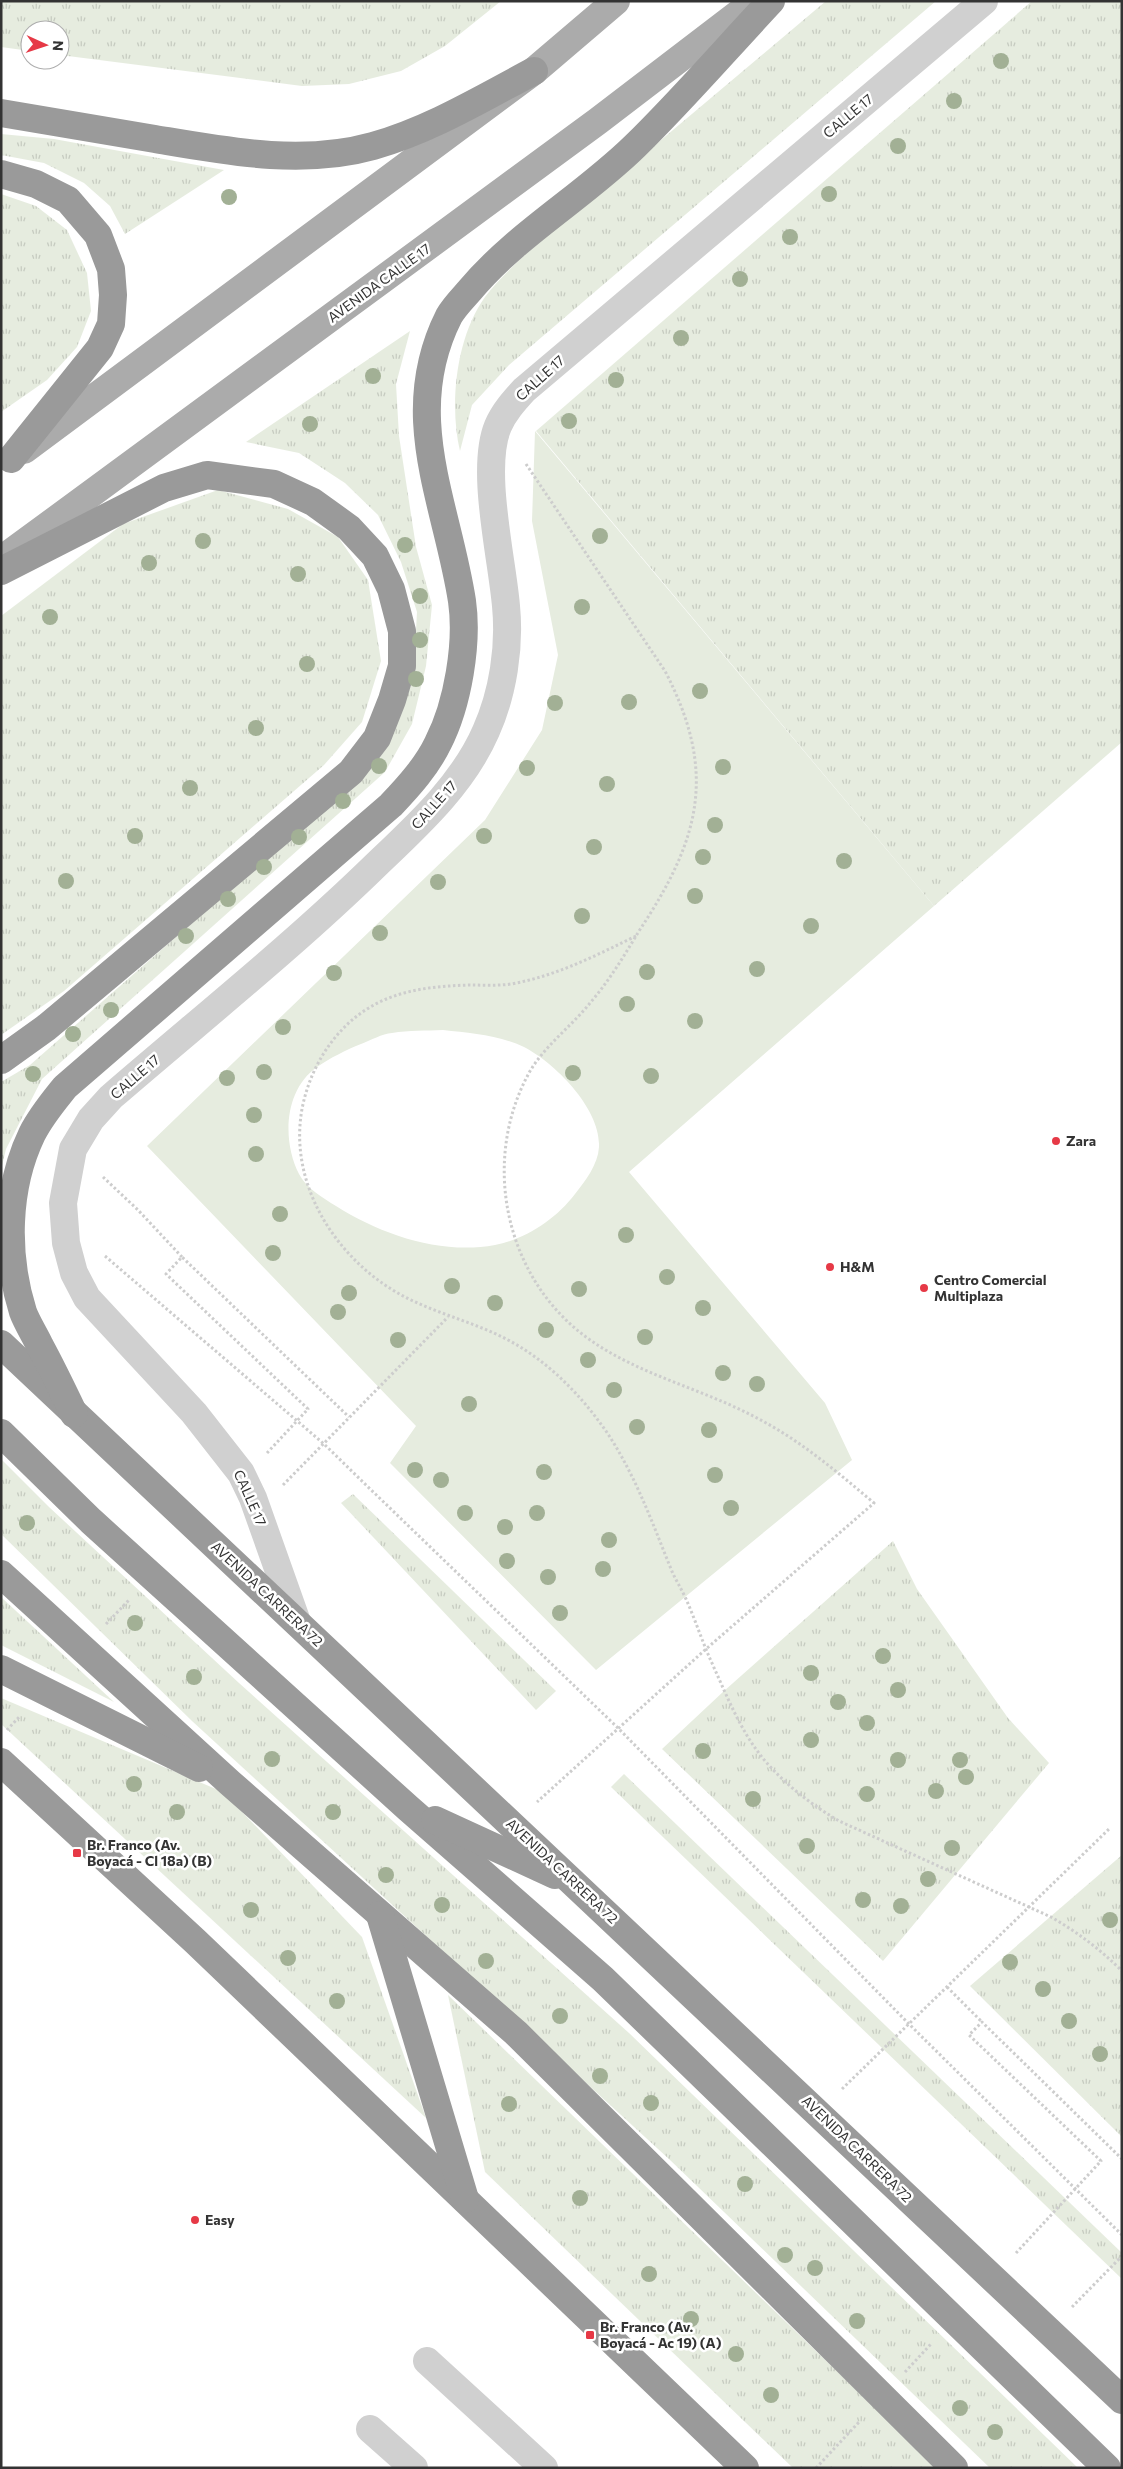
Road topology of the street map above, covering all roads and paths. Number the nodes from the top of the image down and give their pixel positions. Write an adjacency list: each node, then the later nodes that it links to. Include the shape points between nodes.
1 (616, 1): 5 (main road)
2 (755, 1): 10 (main road, AVENIDA CALLE 17, via 598,121)
3 (772, 1): 20 (highway, via 634,147 486,271 450,314 432,362 426,417 432,470 462,602 462,657 453,703 438,743 392,805 65,1087 33,1133 19,1172 9,1229 15,1282 24,1314)
4 (984, 1): 8 (street, CALLE 17, via 524,390 511,404)
5 (534, 71): 6 (highway, via 418,132 339,153 242,153); 9 (main road)
6 (1, 113)
7 (1, 174): 9 (highway, via 36,184 68,200 98,235 111,269 113,295 111,324 100,348)
8 (498, 427): 12 (path, via 534,474 664,671 681,703 692,736 696,765 690,833 677,869); 14 (street, CALLE 17, via 492,456 491,491 506,608 504,677 486,732 453,786 400,842 332,908 111,1097 91,1119)
9 (6, 463)
10 (1, 560)
11 (1, 571): 13 (highway, via 164,488 208,475 238,478 274,484 313,502 349,528 375,556 391,589 402,631 402,666 392,700 377,738 351,772 47,1028)
12 (637, 935): 17 (path, via 571,968 540,978 505,984 421,988 393,995 369,1007 348,1024 329,1044 316,1068 304,1097 300,1150 305,1181 331,1232 355,1261 380,1282); 27 (path, via 590,1004 540,1057 518,1098 504,1156 505,1190 514,1239 542,1292 586,1339 620,1360 724,1402 788,1435 874,1503)
13 (1, 1060)
14 (73, 1149): 15 (street, CALLE 17, via 63,1203); 16 (path)
15 (66, 1243): 23 (path, via 98,1250 119,1266); 24 (street, CALLE 17, via 74,1273 87,1298 226,1452 242,1473)
16 (182, 1257)
17 (448, 1317): 21 (path); 27 (path, via 491,1332 546,1363 597,1418 635,1479)
18 (1, 1344): 20 (highway, AVENIDA CARRERA 72)
19 (342, 1410): 21 (path)
20 (74, 1414): 26 (highway, AVENIDA CARRERA 72)
21 (349, 1417): 23 (path)
22 (1, 1433): 32 (highway, via 91,1521)
23 (324, 1444): 24 (path); 29 (path)
24 (257, 1510): 26 (street, CALLE 17)
25 (1, 1574): 31 (highway)
26 (297, 1622): 33 (highway, AVENIDA CARRERA 72)
27 (706, 1649): 29 (path); 36 (path, via 750,1739 766,1761 812,1805 839,1821)
28 (1, 1669): 31 (highway)
29 (619, 1729): 33 (path); 41 (path)
30 (1, 1762): 44 (highway, via 195,1941)
31 (230, 1783): 37 (highway)
32 (408, 1808): 35 (highway); 60 (highway, via 603,1979)
33 (513, 1825): 35 (highway, AVENIDA CARRERA 72)
34 (1109, 1829): 36 (path)
35 (575, 1884): 42 (highway, AVENIDA CARRERA 72)
36 (1029, 1907): 38 (path, via 1076,1931); 39 (path)
37 (380, 1915): 44 (highway); 59 (highway, via 516,2033)
38 (1122, 1971)
39 (947, 1987): 40 (path); 41 (path)
40 (982, 2022): 43 (path); 46 (path, via 969,2035 1101,2161)
41 (909, 2024): 42 (path); 45 (path)
42 (818, 2112): 48 (highway, AVENIDA CARRERA 72)
43 (1122, 2159)
44 (466, 2201): 57 (highway)
45 (1122, 2234)
46 (1013, 2256)
47 (1122, 2256): 48 (path)
48 (1049, 2331): 52 (highway, AVENIDA CARRERA 72)
49 (932, 2344): 51 (path)
50 (427, 2361): 56 (street)
51 (904, 2373)
52 (1122, 2400)
53 (864, 2417): 58 (path)
54 (370, 2429): 55 (street)
55 (414, 2468)
56 (544, 2468)
57 (745, 2468)
58 (816, 2468)
59 (954, 2468)
60 (1107, 2468)

